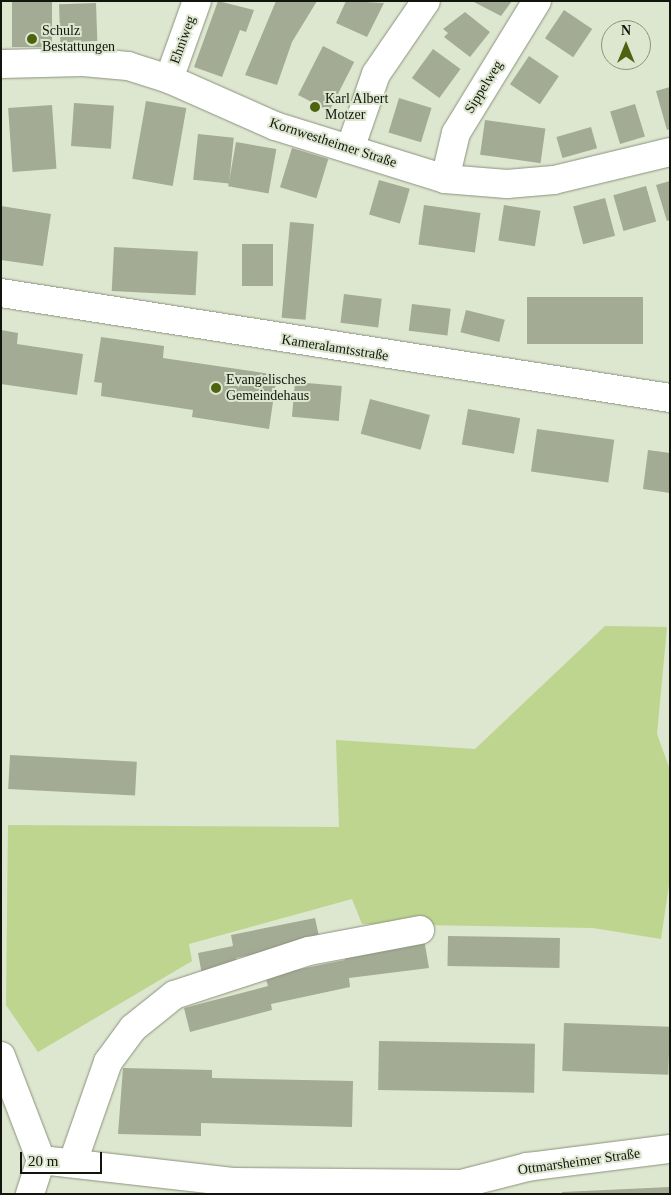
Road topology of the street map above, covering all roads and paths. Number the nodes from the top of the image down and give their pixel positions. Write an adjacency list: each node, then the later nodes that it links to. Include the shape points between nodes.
1 (197, 1): 5 (street, Ehniweg)
2 (426, 1): 6 (street, via 376,74)
3 (537, 1): 8 (street, Sippelweg, via 456,133)
4 (1, 64): 5 (street, Kornwestheimer Straße, via 84,62 128,66)
5 (169, 79): 6 (street, Kornwestheimer Straße, via 275,126)
6 (350, 149): 8 (street, Kornwestheimer Straße)
7 (670, 152): 8 (street, Kornwestheimer Straße, via 554,180 506,184)
8 (445, 178)
9 (1, 293): 10 (street, Kameralamtsstraße)
10 (670, 398)
11 (420, 930): 15 (street, via 309,951 174,995 133,1028 108,1062)
12 (1, 1056): 14 (street)
13 (670, 1149): 16 (street, Ottmarsheimer Straße, via 527,1167)
14 (41, 1160): 15 (street, Ottmarsheimer Straße); 17 (street)
15 (73, 1162): 16 (street, Ottmarsheimer Straße, via 235,1182)
16 (463, 1189)
17 (30, 1194)

